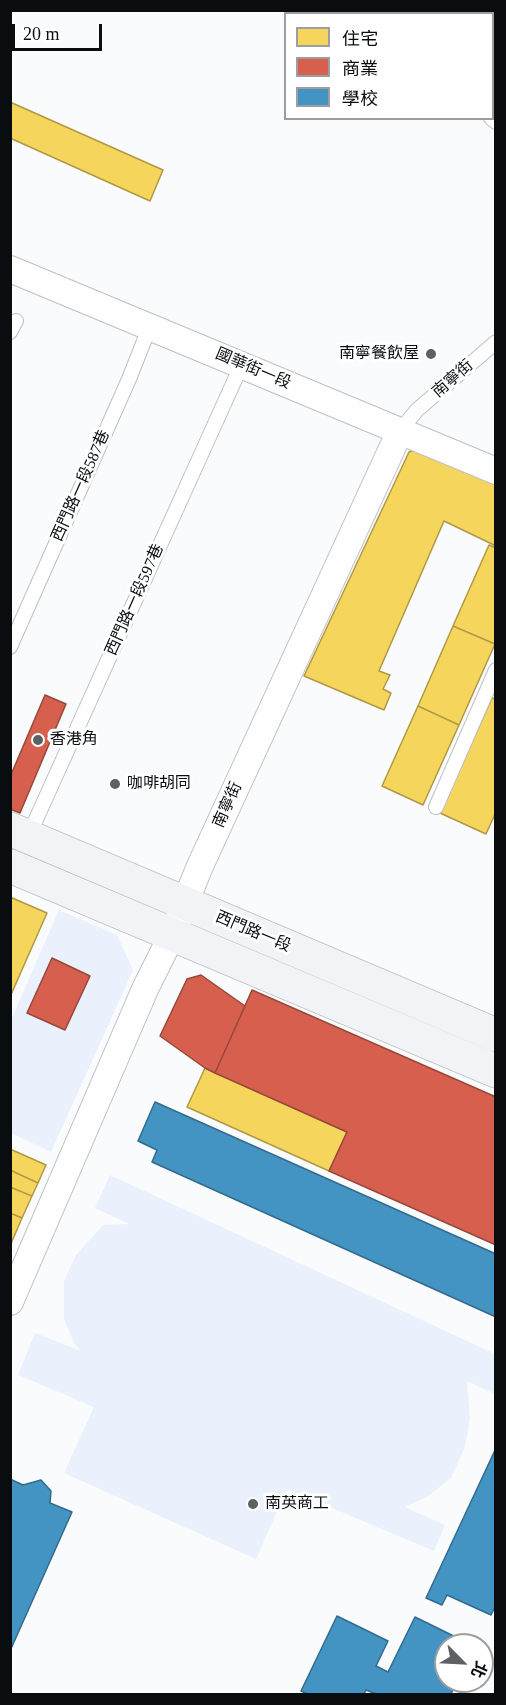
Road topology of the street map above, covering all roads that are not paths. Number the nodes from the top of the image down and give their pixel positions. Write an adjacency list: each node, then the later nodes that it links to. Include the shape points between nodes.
1 (10, 269): 2 (street, 國華街一段)
2 (150, 326): 4 (street, 國華街一段); 7 (lane, 西門路一段587巷)
3 (495, 342): 5 (lane, 南寧街, via 417,410)
4 (242, 364): 5 (street, 國華街一段); 10 (lane, 西門路一段597巷)
5 (400, 431): 6 (street, 國華街一段); 12 (street, 南寧街)
6 (495, 471)
7 (10, 646)
8 (495, 669): 9 (lane)
9 (436, 807)
10 (19, 833): 12 (street, 西門路一段)
11 (10, 866): 13 (street, 西門路一段)
12 (185, 903): 13 (street, 南寧街); 14 (street, 西門路一段)
13 (172, 934): 15 (street, 西門路一段); 16 (street, 南寧街)
14 (495, 1035)
15 (495, 1071)
16 (10, 1302)

